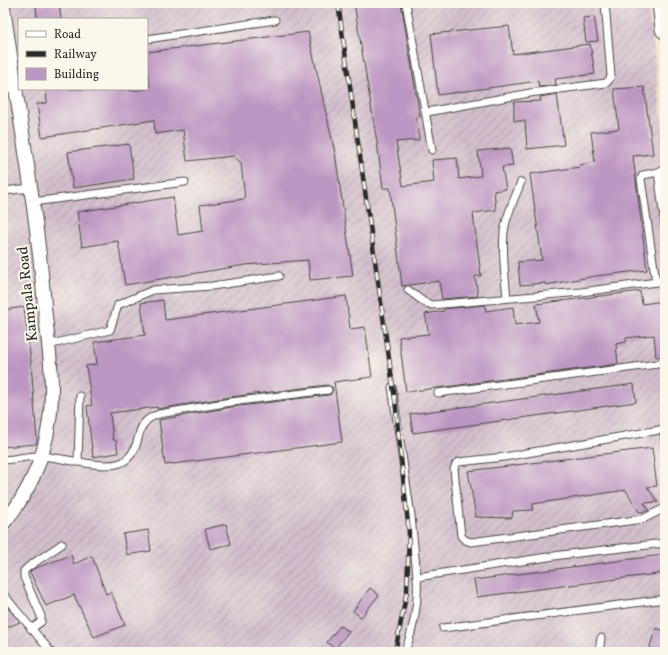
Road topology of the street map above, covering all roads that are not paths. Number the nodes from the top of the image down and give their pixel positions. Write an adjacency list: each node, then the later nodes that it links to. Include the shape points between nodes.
1 (406, 3): 11 (lane)
2 (604, 3): 11 (lane, via 612,76 606,83)
3 (662, 3): 6 (street)
4 (3, 9): 8 (street, Kampala Road)
5 (275, 20): 7 (lane)
6 (665, 29)
7 (148, 39)
8 (16, 58): 9 (street, Kampala Road)
9 (18, 75)
10 (20, 90): 16 (street, Kampala Road)
11 (427, 112): 12 (lane)
12 (432, 150)
13 (662, 171): 19 (lane); 22 (lane, via 643,174 641,179)
14 (185, 182): 18 (lane)
15 (521, 182): 24 (lane, via 504,232)
16 (31, 188): 17 (lane); 18 (street, Kampala Road)
17 (3, 191)
18 (33, 202): 25 (street, Kampala Road)
19 (665, 225)
20 (280, 276): 25 (lane, via 212,286 153,290 118,305 110,330)
21 (665, 281): 22 (lane)
22 (656, 282): 24 (lane)
23 (408, 290): 24 (lane, via 432,305)
24 (507, 298)
25 (48, 344): 33 (street, Kampala Road, via 52,398)
26 (665, 363): 29 (lane)
27 (392, 387): 40 (lane, via 411,516)
28 (328, 390): 35 (lane, via 159,414 145,420 139,432 136,448 127,460 117,464)
29 (438, 393)
30 (80, 396): 35 (lane)
31 (664, 429): 32 (lane); 36 (lane, via 504,457 459,462 454,469 461,536 471,542 643,519)
32 (665, 441)
33 (41, 456): 34 (lane); 35 (lane); 37 (street, Kampala Road, via 32,481)
34 (3, 460)
35 (78, 462)
36 (665, 508)
37 (3, 524)
38 (665, 543): 40 (lane, via 560,555)
39 (62, 544): 44 (lane, via 24,571 24,577 41,616 41,622)
40 (417, 577): 47 (lane, via 416,612)
41 (3, 594): 44 (lane)
42 (665, 599): 43 (lane)
43 (443, 628)
44 (31, 629): 46 (lane)
45 (601, 638): 48 (lane)
46 (51, 652)
47 (405, 652)
48 (599, 652)

